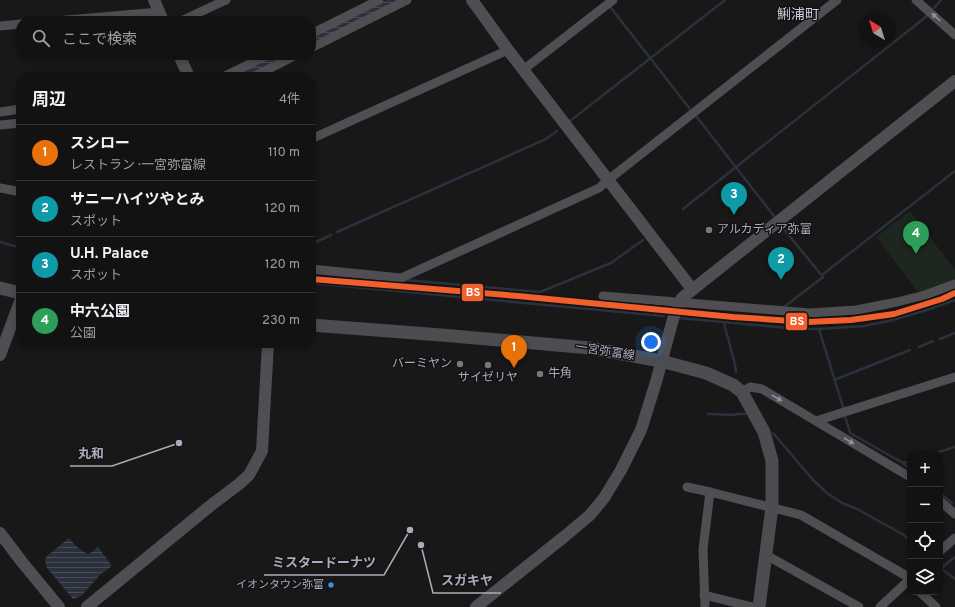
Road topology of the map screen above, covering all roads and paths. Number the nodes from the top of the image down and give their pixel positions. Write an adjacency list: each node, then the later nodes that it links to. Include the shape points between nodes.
1 (154, 0): 9 (street)
2 (226, 0): 10 (street)
3 (379, 0): 13 (street)
4 (407, 0): 15 (street)
5 (472, 0): 16 (street)
6 (837, 0): 30 (street)
7 (916, 0): 14 (street, one-way to 7)
8 (607, 2): 20 (street)
9 (161, 16)
10 (192, 16)
11 (16, 24): 12 (street)
12 (0, 26)
13 (316, 32)
14 (955, 35)
15 (316, 46)
16 (508, 50): 20 (street); 29 (street)
17 (181, 60): 21 (street)
18 (258, 60): 22 (street)
19 (286, 60): 23 (street)
20 (523, 70): 30 (street)
21 (187, 72)
22 (233, 72)
23 (263, 72)
24 (955, 82): 36 (street)
25 (16, 110): 26 (street)
26 (0, 112)
27 (16, 124): 28 (street)
28 (0, 126)
29 (316, 137)
30 (608, 180): 33 (street, via 599,188 401,278); 36 (street)
31 (0, 188): 32 (street)
32 (16, 191)
33 (316, 270)
34 (955, 284): 39 (street, via 925,295 856,310 810,313)
35 (0, 288): 37 (main road)
36 (692, 290): 39 (street)
37 (16, 292)
38 (603, 296): 39 (street)
39 (679, 303): 44 (street)
40 (16, 312): 43 (street)
41 (316, 325): 44 (main road, 一宮弥富線, via 590,348)
42 (268, 348): 63 (street, via 262,451 248,474)
43 (0, 355)
44 (661, 361): 46 (main road, 一宮弥富線, via 706,372); 64 (street, via 641,430 604,498 590,515)
45 (955, 378): 47 (street)
46 (742, 392): 47 (street, one-way to 47, via 750,387 762,389); 52 (main road, 一宮弥富線, via 764,432 772,461)
47 (816, 421): 48 (street, one-way to 48)
48 (907, 475)
49 (687, 487): 50 (street)
50 (710, 492): 52 (street); 61 (street, via 703,549)
51 (943, 504): 53 (street)
52 (772, 507): 57 (main road, 一宮弥富線); 58 (street, via 801,515)
53 (955, 514)
54 (0, 533): 62 (street)
55 (955, 538): 56 (street)
56 (943, 548)
57 (766, 555): 67 (main road, 一宮弥富線); 68 (street)
58 (907, 577)
59 (907, 582): 69 (street)
60 (923, 595): 70 (street)
61 (704, 596): 65 (street); 66 (street)
62 (59, 607)
63 (87, 607)
64 (476, 607)
65 (705, 607)
66 (753, 607)
67 (759, 607)
68 (859, 607)
69 (880, 607)
70 (936, 607)

